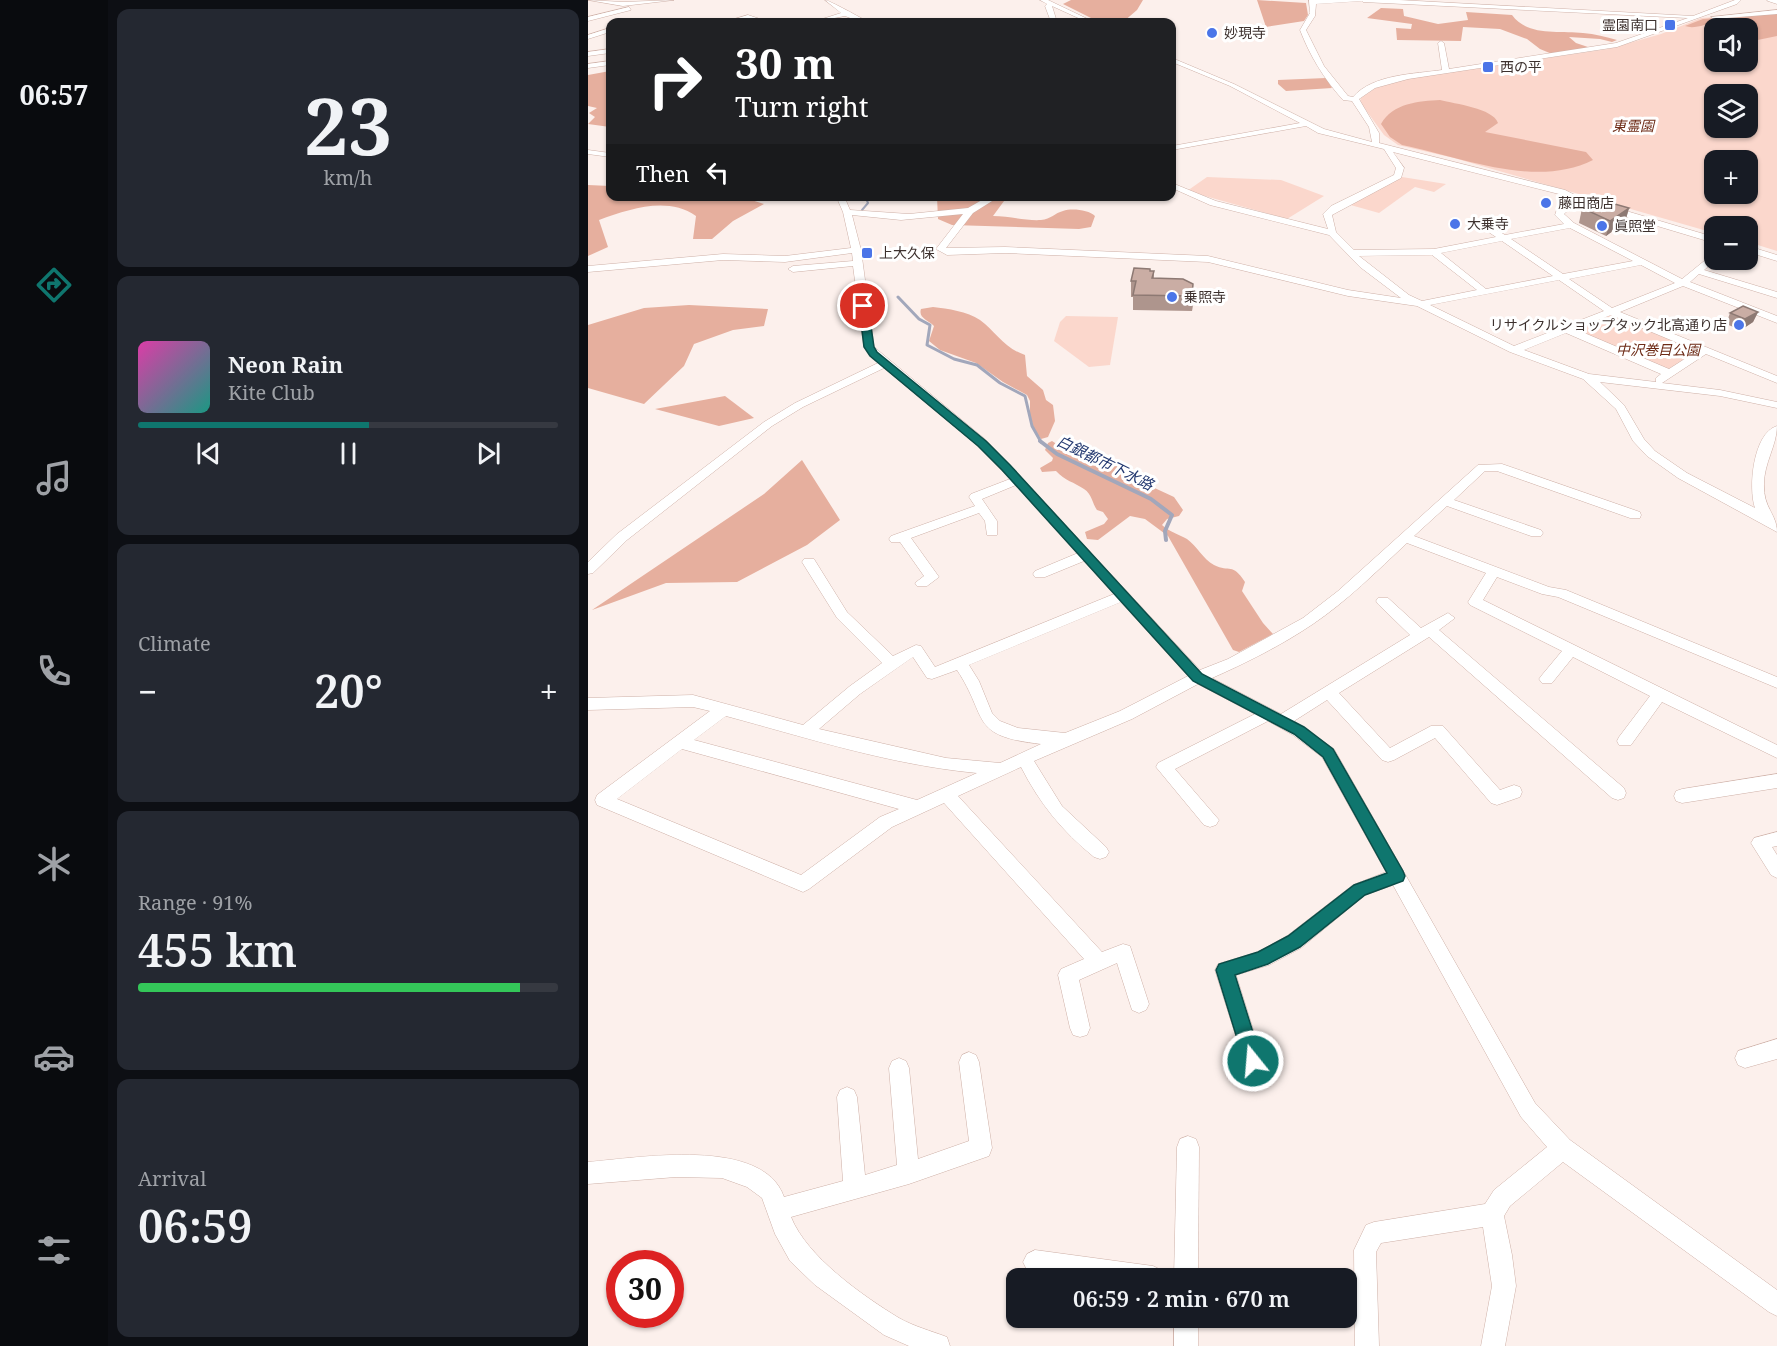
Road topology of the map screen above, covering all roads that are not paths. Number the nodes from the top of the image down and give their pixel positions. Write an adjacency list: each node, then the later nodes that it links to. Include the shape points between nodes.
1 (588, 0): 12 (street)
2 (671, 0): 9 (street)
3 (828, 0): 19 (street)
4 (1043, 0): 14 (street)
5 (1361, 0): 10 (street); 17 (street)
6 (1518, 0): 17 (street)
7 (1738, 0): 20 (street)
8 (1771, 0): 11 (street)
9 (651, 1): 13 (street)
10 (1312, 1): 39 (street, via 1314,15 1303,30 1307,45 1339,91 1346,98)
11 (1777, 1)
12 (600, 2): 13 (street); 15 (street)
13 (631, 4): 25 (street, via 628,9)
14 (1051, 4): 23 (street, via 1048,6); 24 (street)
15 (588, 5)
16 (1758, 7): 18 (street)
17 (1516, 9): 20 (street, via 1596,9)
18 (1776, 12): 20 (street)
19 (845, 14): 21 (street); 22 (street)
20 (1698, 17): 38 (street, via 1617,45)
21 (830, 18)
22 (855, 18)
23 (1052, 18)
24 (1082, 18)
25 (588, 19)
26 (598, 25): 27 (street)
27 (606, 28)
28 (588, 29): 29 (street)
29 (606, 29)
30 (606, 30): 31 (street)
31 (588, 37)
32 (1442, 43): 38 (street)
33 (606, 52): 34 (street)
34 (588, 54)
35 (1176, 62): 40 (street, via 1232,85)
36 (606, 64): 37 (street)
37 (588, 66)
38 (1446, 71): 39 (street, via 1382,83)
39 (1355, 99): 41 (street, via 1376,132)
40 (1306, 124): 41 (street); 42 (street)
41 (1375, 145): 43 (street)
42 (1176, 147)
43 (1386, 147): 47 (street, via 1562,192); 54 (street, via 1400,168 1398,176 1327,214)
44 (588, 152): 45 (street)
45 (606, 154)
46 (1176, 187): 54 (street, via 1213,203)
47 (1575, 199): 53 (street, via 1559,215); 55 (street)
48 (842, 201): 51 (street)
49 (987, 201): 50 (street)
50 (970, 211): 51 (street, via 907,217); 72 (street, via 941,249 1208,259 1348,293)
51 (847, 212): 57 (street)
52 (1481, 223): 56 (street)
53 (1571, 225): 56 (street); 62 (street)
54 (1332, 233): 60 (street)
55 (1704, 237)
56 (1505, 238): 58 (street); 68 (street)
57 (855, 250): 63 (street); 65 (street, via 785,259 723,257)
58 (1434, 252): 60 (street); 70 (street)
59 (1758, 252): 61 (street)
60 (1351, 253): 72 (street, via 1390,286)
61 (1777, 258)
62 (1641, 262): 68 (street); 69 (street)
63 (858, 263): 66 (street); 78 (street, via 869,347)
64 (1704, 265): 67 (street)
65 (588, 269)
66 (793, 270)
67 (1698, 271): 69 (street); 71 (street)
68 (1563, 279): 70 (street); 73 (street)
69 (1683, 284): 73 (street); 74 (street)
70 (1486, 292): 72 (street)
71 (1777, 295)
72 (1421, 304): 76 (street)
73 (1612, 312): 75 (street); 77 (street)
74 (1777, 320)
75 (1566, 329): 76 (street); 79 (street)
76 (1514, 350): 80 (street)
77 (1704, 351): 79 (street); 81 (street)
78 (884, 364): 85 (street, via 982,443); 95 (street, via 768,424 622,537)
79 (1668, 373): 82 (street)
80 (1587, 377): 82 (street); 89 (street, via 1614,400 1639,440 1653,453)
81 (1777, 380)
82 (1656, 384): 83 (street)
83 (1777, 405)
84 (1777, 429): 89 (street, via 1768,437 1762,452 1758,494 1760,507)
85 (1018, 480): 87 (street, via 977,495 975,500); 93 (street)
86 (1447, 501): 88 (street, via 1482,468 1491,466); 91 (street); 92 (street)
87 (981, 508): 90 (street, via 991,521); 98 (street, via 900,538 932,577)
88 (1635, 515)
89 (1773, 525)
90 (992, 532)
91 (1536, 533)
92 (1406, 538): 96 (street); 106 (street, via 1308,621 1233,663)
93 (1086, 555): 97 (street); 99 (street)
94 (809, 562): 104 (street, via 842,615)
95 (588, 570)
96 (1494, 571): 103 (street, via 1475,602); 108 (street, via 1561,593)
97 (1040, 574)
98 (922, 583)
99 (1123, 596): 105 (street); 106 (street)
100 (1383, 601): 102 (street)
101 (1448, 618): 102 (street)
102 (1425, 633): 109 (street); 123 (street)
103 (1571, 650): 107 (street); 110 (street)
104 (891, 663): 105 (street, via 916,650 932,674); 114 (street)
105 (961, 664): 115 (street, via 995,726 1047,739)
106 (1198, 677): 113 (street); 115 (street, via 1125,715)
107 (1547, 679)
108 (1777, 683)
109 (1330, 693): 113 (street); 122 (street, via 1388,756 1437,730 1497,798)
110 (1659, 695): 116 (street); 118 (street)
111 (588, 704): 112 (street, via 693,700)
112 (724, 710): 114 (street); 117 (street)
113 (1275, 718): 127 (street, via 1164,767); 131 (street, via 1299,730 1328,753)
114 (805, 732): 120 (street, via 946,764)
115 (1067, 739): 119 (street)
116 (1625, 741)
117 (681, 743): 126 (street); 126 (street, via 603,800 803,884 885,822)
118 (1777, 752)
119 (1025, 759): 120 (street); 129 (street, via 1058,815)
120 (1004, 769): 124 (street)
121 (1777, 782): 125 (street)
122 (1514, 792)
123 (1618, 793)
124 (946, 794): 126 (street); 132 (street)
125 (1682, 796)
126 (918, 807)
127 (1210, 820)
128 (1777, 839): 130 (street, via 1760,843)
129 (1100, 852)
130 (1777, 870)
131 (1397, 876): 137 (street, via 1359,890 1294,942 1262,959 1225,970); 142 (street, via 1528,1110)
132 (1099, 962): 133 (street, via 1123,952); 134 (street, via 1068,975)
133 (1139, 1004)
134 (1080, 1028)
135 (1777, 1050): 136 (street)
136 (1745, 1058)
137 (1253, 1061)
138 (969, 1062): 144 (street, via 981,1148)
139 (899, 1068): 144 (street)
140 (847, 1097): 145 (street)
141 (1188, 1147): 150 (street)
142 (1562, 1148): 147 (street, via 1502,1198); 151 (street)
143 (588, 1173): 146 (street, via 676,1166 722,1167 754,1178 771,1191)
144 (909, 1173): 145 (street)
145 (855, 1189): 146 (street)
146 (778, 1210): 153 (street, via 798,1253 823,1277 892,1327)
147 (1492, 1214): 155 (street, via 1374,1233 1365,1250); 156 (street, via 1504,1286)
148 (1035, 1262): 149 (street)
149 (1079, 1268)
150 (1186, 1268)
151 (1777, 1304)
152 (1185, 1328): 154 (street)
153 (938, 1346)
154 (1186, 1346)
155 (1367, 1346)
156 (1493, 1346)

